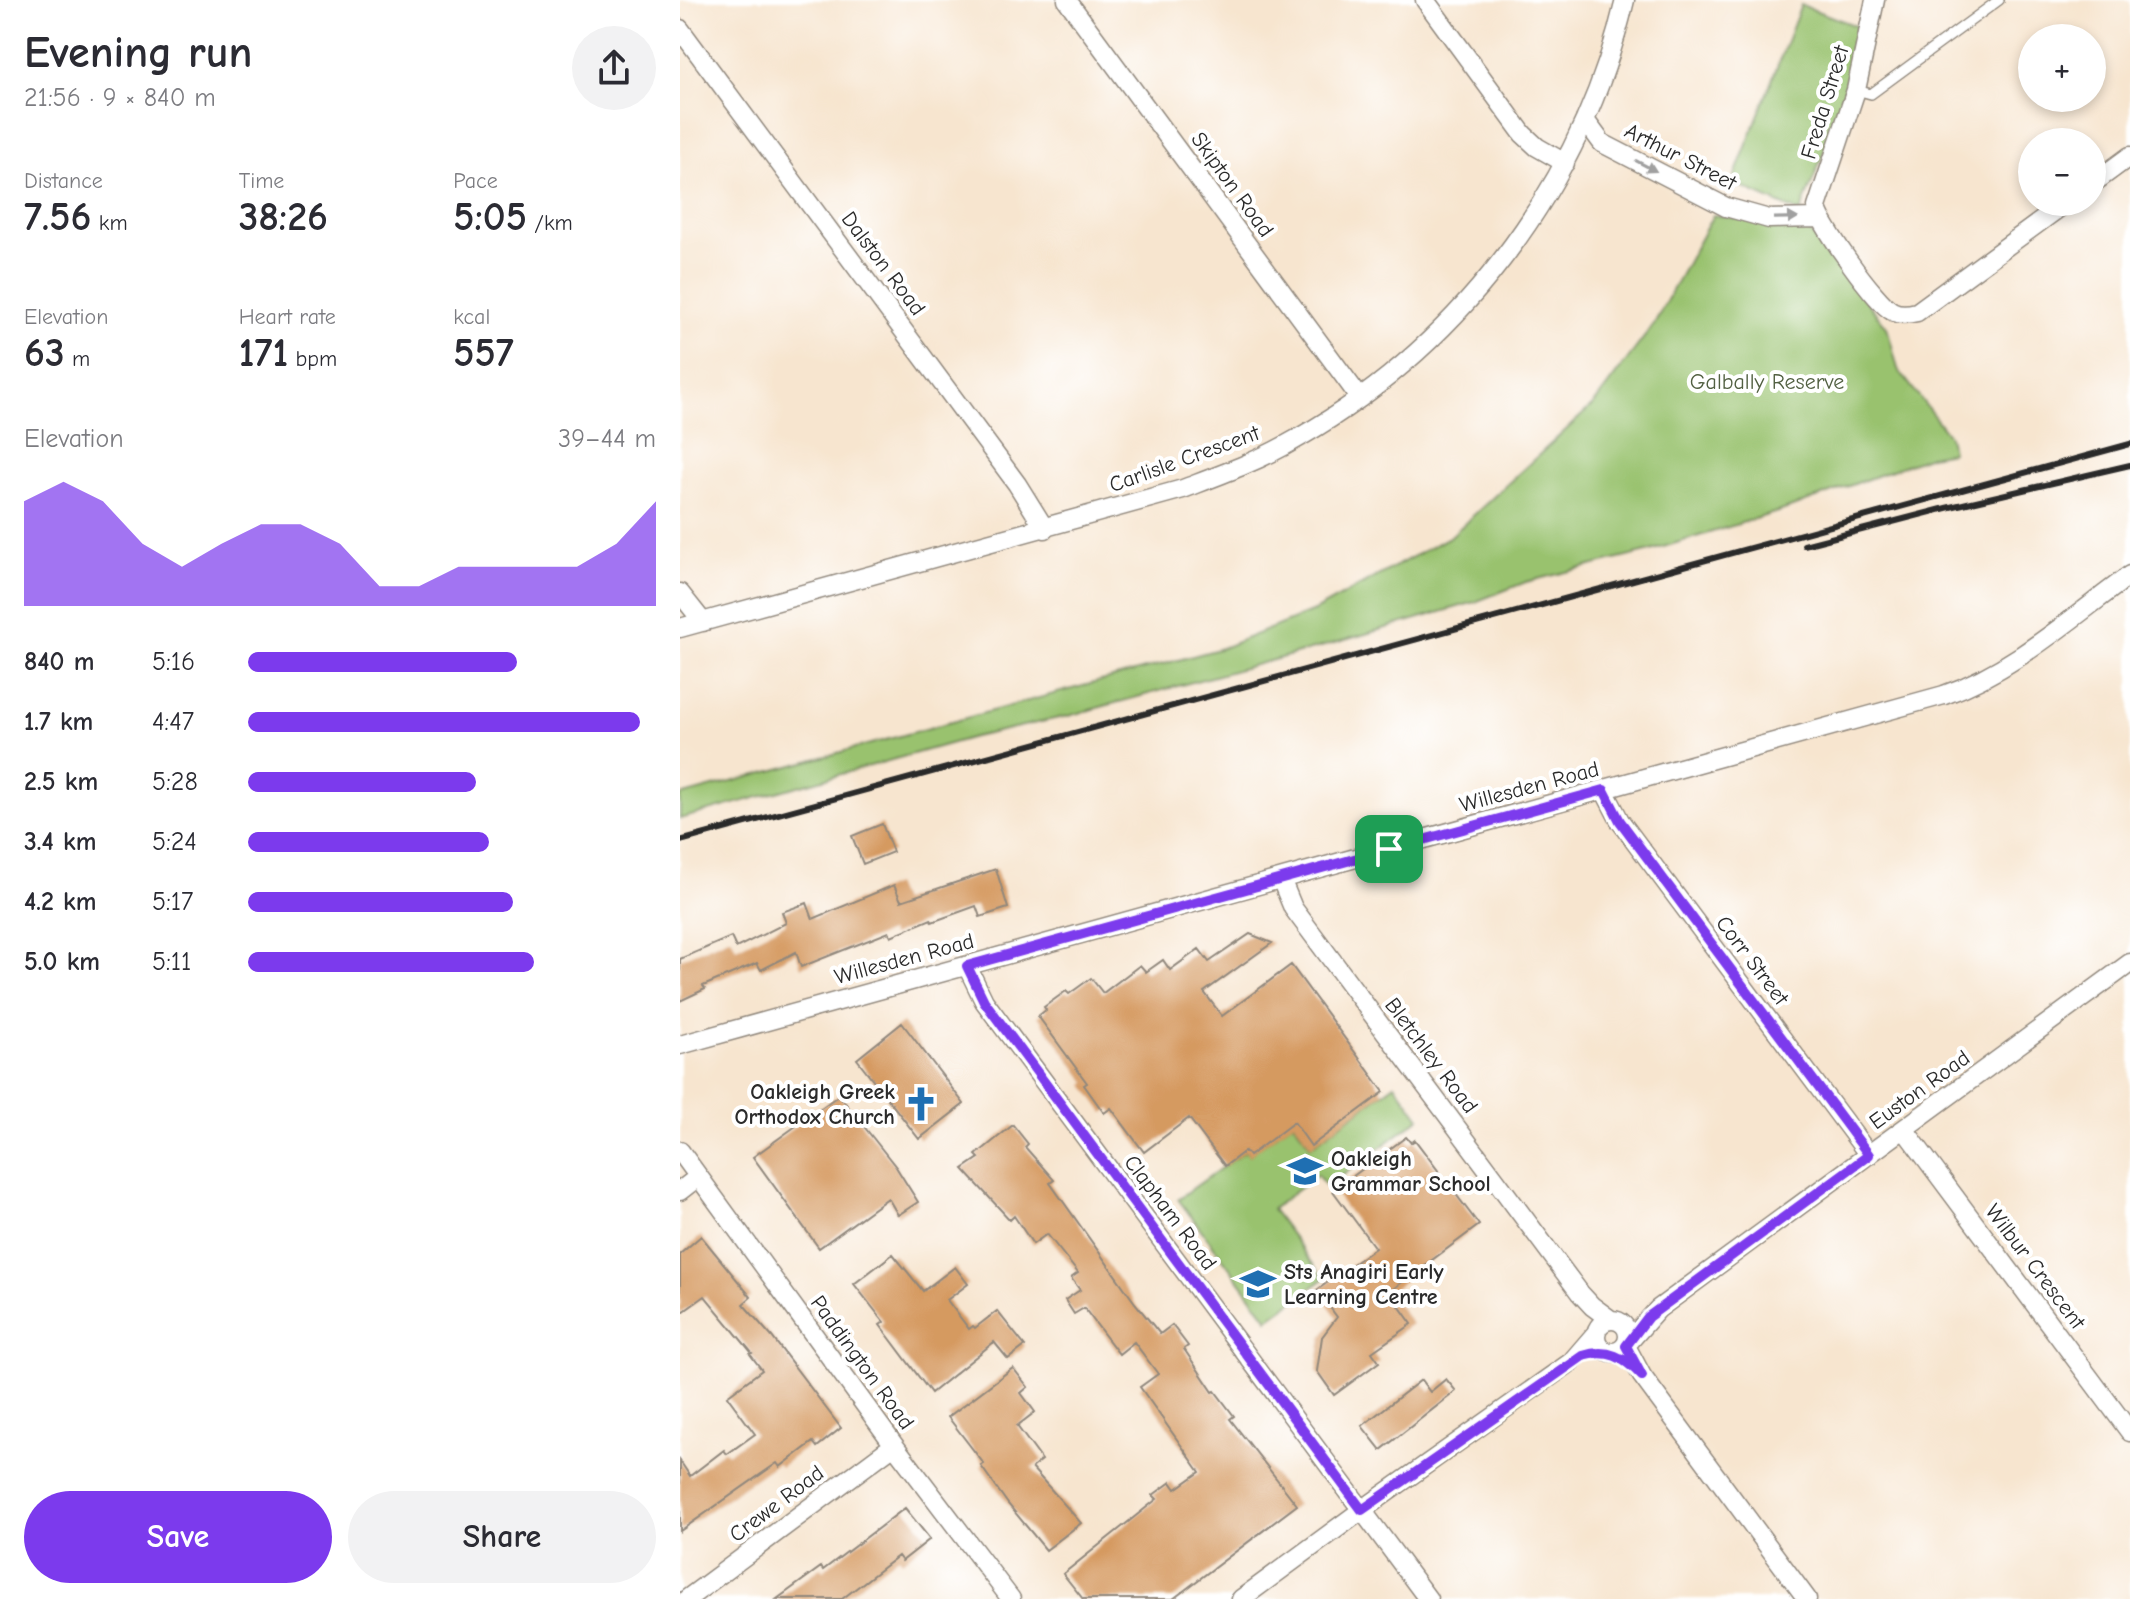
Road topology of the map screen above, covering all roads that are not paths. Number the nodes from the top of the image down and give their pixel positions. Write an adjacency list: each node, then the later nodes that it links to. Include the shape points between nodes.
1 (1067, 0): 14 (street, Skipton Road)
2 (1425, 0): 10 (street, via 1523,134)
3 (1625, 0): 8 (street, Carlisle Crescent, via 1616,40)
4 (1875, 0): 7 (street, Freda Street)
5 (1999, 0): 7 (lane, via 1871,94)
6 (680, 29): 15 (street, Dalston Road)
7 (1856, 90): 13 (street, Freda Street, via 1819,198)
8 (1585, 120): 10 (street, Carlisle Crescent); 13 (street, Arthur Street, one-way to 13, via 1602,143 1726,207 1769,219)
9 (2130, 156): 11 (street)
10 (1565, 163): 14 (street, Carlisle Crescent, via 1515,242 1468,302 1409,360)
11 (2106, 174)
12 (2048, 216): 13 (street, via 1910,313 1881,303)
13 (1819, 218)
14 (1360, 398): 15 (street, Carlisle Crescent, via 1239,468)
15 (1045, 529): 18 (street, Carlisle Crescent)
16 (2130, 575): 20 (street, Willesden Road, via 1977,683)
17 (680, 593): 18 (street)
18 (703, 622): 19 (street, Carlisle Crescent)
19 (680, 628)
20 (1604, 790): 21 (street, Willesden Road); 27 (street, Corr Street, via 1620,821)
21 (1281, 879): 23 (street, Willesden Road); 31 (street, Bletchley Road, via 1293,908)
22 (2130, 963): 25 (street, Euston Road)
23 (967, 966): 24 (street, Willesden Road); 36 (street, Clapham Road, via 984,1001)
24 (680, 1045)
25 (1904, 1129): 27 (street, Euston Road); 34 (street, Wilbur Crescent)
26 (680, 1151): 28 (street, Paddington Road)
27 (1869, 1155): 30 (street, Euston Road)
28 (698, 1177): 29 (street); 35 (street, Paddington Road)
29 (680, 1191)
30 (1658, 1309): 31 (street, Euston Road); 32 (street, Euston Road)
31 (1605, 1325): 32 (street, via 1626,1328); 32 (street, via 1599,1347); 33 (street)
32 (1619, 1348): 33 (street); 41 (street)
33 (1571, 1362): 36 (street)
34 (2130, 1432)
35 (894, 1445): 37 (street, Crewe Road); 38 (street, Paddington Road)
36 (1362, 1510): 39 (street); 40 (street, Clapham Road)
37 (687, 1599)
38 (1011, 1599)
39 (1241, 1599)
40 (1428, 1599)
41 (1807, 1599)

